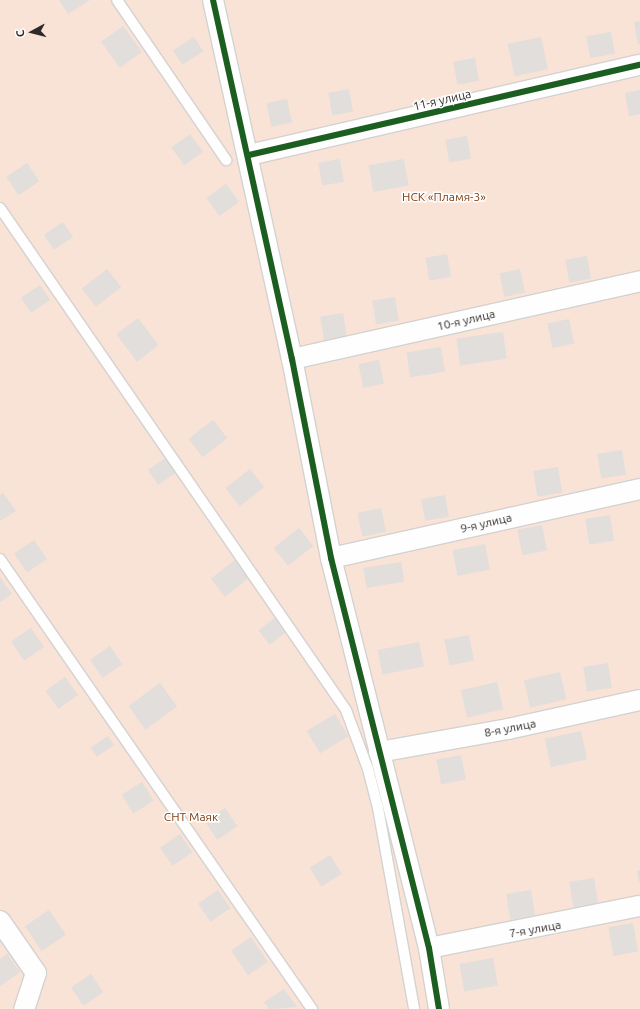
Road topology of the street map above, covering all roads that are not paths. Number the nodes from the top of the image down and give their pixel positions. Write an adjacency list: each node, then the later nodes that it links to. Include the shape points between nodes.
1 (117, 0): 5 (lane)
2 (213, 0): 4 (street)
3 (640, 65): 4 (street, 11-я улица)
4 (249, 155): 8 (street)
5 (226, 160)
6 (0, 208): 19 (lane, via 346,710 368,769 378,808)
7 (640, 281): 8 (street, 10-я улица)
8 (292, 360): 10 (street)
9 (640, 489): 10 (street, 9-я улица)
10 (332, 558): 13 (street)
11 (0, 559): 18 (lane)
12 (640, 700): 13 (street, 8-я улица, via 508,729)
13 (379, 752): 16 (street)
14 (640, 906): 16 (street, 7-я улица)
15 (0, 921): 17 (street, via 36,973)
16 (428, 948): 20 (street)
17 (24, 1009)
18 (312, 1009)
19 (414, 1009)
20 (438, 1009)

